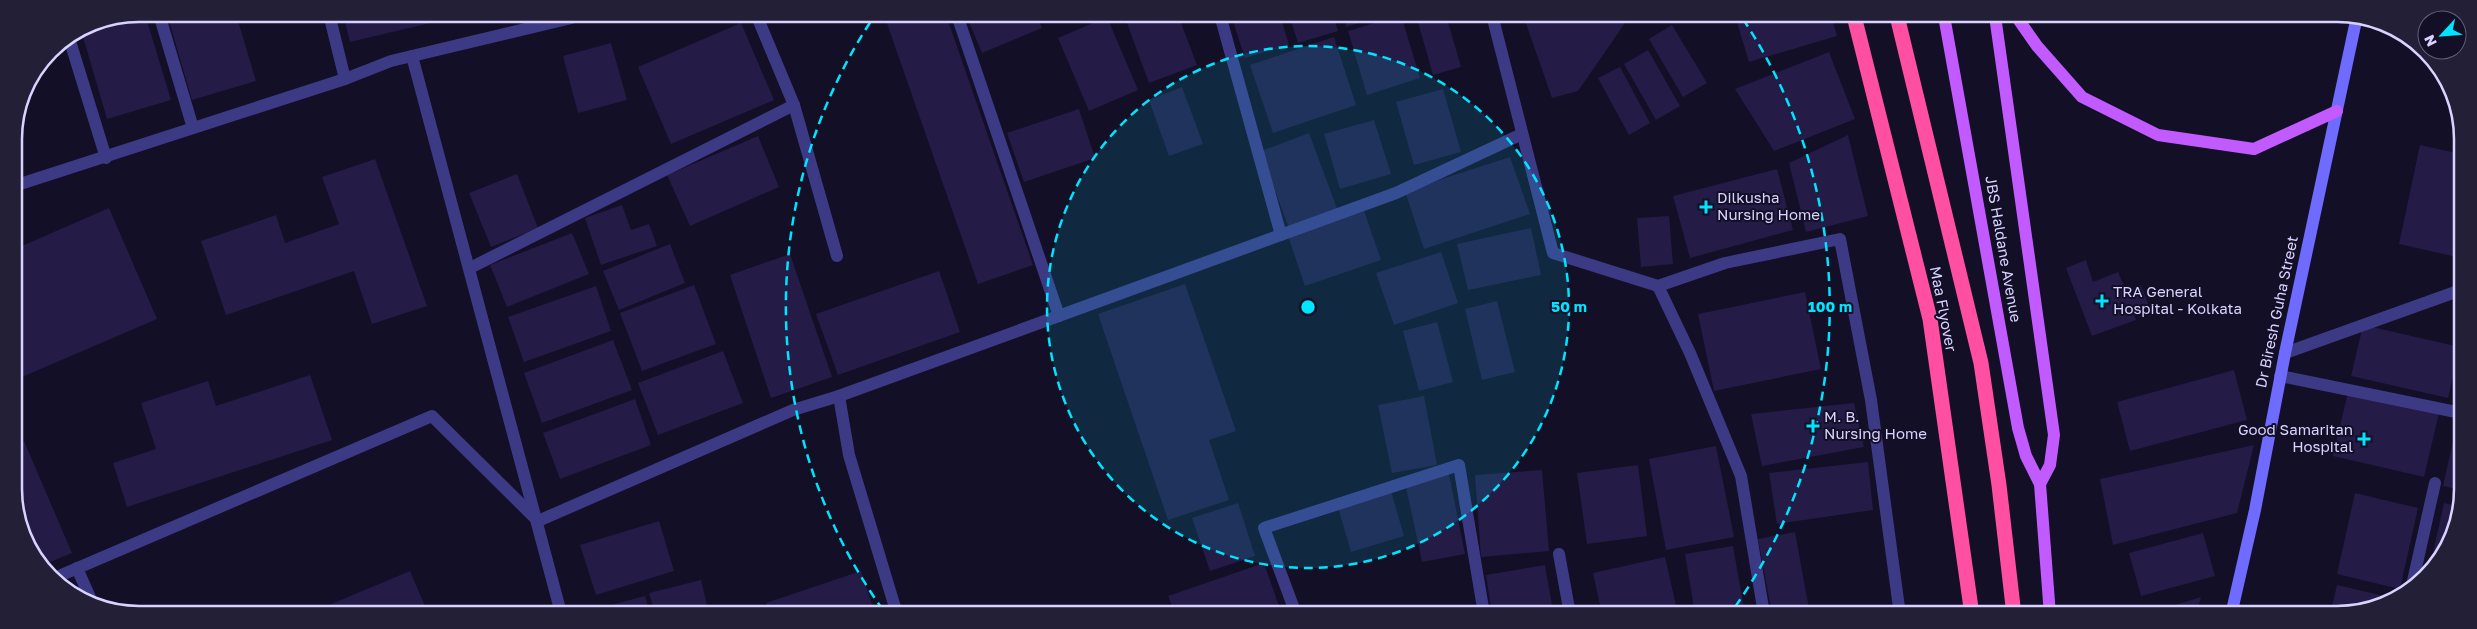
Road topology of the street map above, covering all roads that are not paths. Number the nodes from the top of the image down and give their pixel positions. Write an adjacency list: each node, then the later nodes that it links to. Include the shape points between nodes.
1 (161, 22): 19 (street)
2 (331, 22): 16 (street)
3 (554, 22): 15 (street)
4 (759, 22): 17 (street)
5 (959, 22): 28 (street)
6 (1222, 22): 23 (street)
7 (1494, 22): 20 (street)
8 (1856, 22): 48 (highway, Maa Flyover, via 1930,319)
9 (1898, 22): 49 (highway, Maa Flyover, via 1981,363)
10 (1945, 22): 34 (main road, JBS Haldane Avenue, via 2018,428 2026,456)
11 (1996, 22): 34 (main road, JBS Haldane Avenue, via 2054,435 2050,465)
12 (2020, 22): 18 (main road, via 2082,97 2158,136 2254,149)
13 (2355, 24): 18 (main road, Dr Biresh Guha Street)
14 (71, 44): 21 (street)
15 (412, 56): 16 (street); 25 (street)
16 (346, 79): 19 (street)
17 (794, 105): 24 (street); 25 (street)
18 (2337, 111): 29 (main road, Dr Biresh Guha Street)
19 (193, 128): 21 (street)
20 (1522, 134): 23 (street, via 1396,193); 26 (street, via 1554,252)
21 (106, 158): 22 (street)
22 (23, 183)
23 (1281, 235): 28 (street)
24 (837, 256)
25 (470, 268): 35 (street)
26 (1658, 286): 46 (street, via 1690,353 1741,476); 47 (street, via 1725,263 1840,239 1871,400)
27 (2454, 292): 29 (street)
28 (1059, 316): 31 (street)
29 (2285, 352): 30 (main road, Dr Biresh Guha Street)
30 (2280, 376): 32 (street); 51 (main road, Dr Biresh Guha Street)
31 (839, 396): 35 (street, via 793,410); 42 (street, via 849,455)
32 (2454, 411)
33 (2435, 483): 39 (street)
34 (2040, 484): 50 (main road, JBS Haldane Avenue)
35 (538, 521): 37 (street, via 432,416); 41 (street)
36 (1559, 554): 45 (street)
37 (77, 568): 38 (street); 40 (street)
38 (61, 575)
39 (2413, 579)
40 (88, 594)
41 (559, 606)
42 (895, 606)
43 (1293, 606): 44 (street, via 1264,528 1459,465)
44 (1483, 606)
45 (1569, 606)
46 (1763, 606)
47 (1899, 606)
48 (1971, 606)
49 (2013, 606)
50 (2049, 606)
51 (2233, 606)

